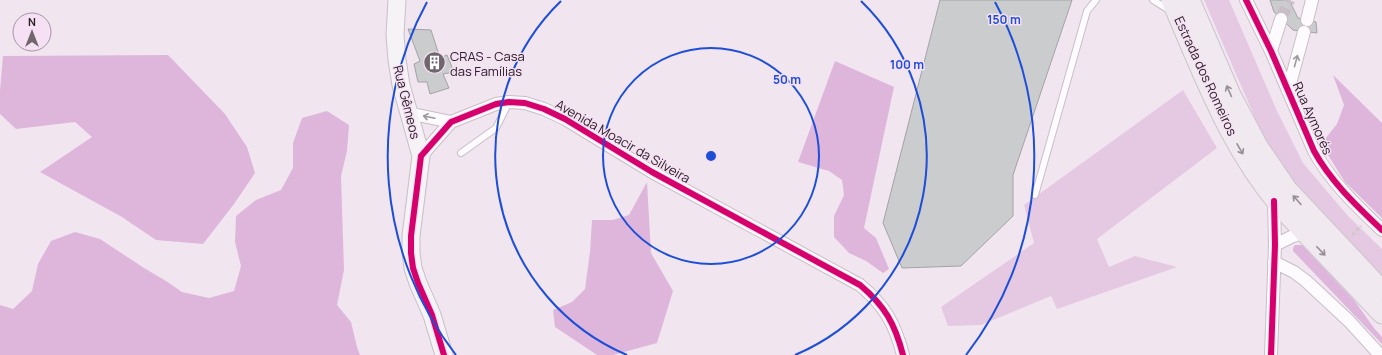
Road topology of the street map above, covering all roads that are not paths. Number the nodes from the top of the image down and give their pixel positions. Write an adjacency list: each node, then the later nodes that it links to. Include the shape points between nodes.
1 (396, 0): 12 (street, Rua Gêmeos, via 397,60)
2 (1096, 0): 16 (lane, via 1087,11)
3 (1153, 0): 7 (lane)
4 (1190, 0): 22 (main road, Estrada dos Romeiros, one-way to 4, via 1288,190 1258,146 1230,95)
5 (1246, 0): 9 (street, Rua Aymorés)
6 (1312, 0): 10 (street, one-way to 6)
7 (1174, 8): 17 (main road, Estrada dos Romeiros, one-way to 17, via 1229,130)
8 (1281, 19): 9 (street)
9 (1271, 51): 10 (street, Rua Aymorés)
10 (1288, 91): 18 (street, Rua Aymorés, via 1322,165 1344,193)
11 (509, 102): 13 (street, Avenida Moacir da Silveira, via 496,104); 14 (lane, via 496,128); 25 (street, Avenida Moacir da Silveira, via 525,103 565,119 652,172 860,285 874,297 887,314)
12 (408, 113): 13 (street, one-way to 12); 15 (street, Rua Gêmeos)
13 (451, 122): 15 (street, Avenida Moacir da Silveira)
14 (461, 153)
15 (421, 156): 24 (street, via 411,253 413,268 432,315)
16 (1035, 195)
17 (1274, 201): 19 (main road, Estrada dos Romeiros); 20 (street)
18 (1382, 230)
19 (1304, 232): 20 (street); 23 (main road, Estrada dos Romeiros, one-way to 23)
20 (1275, 246): 21 (street)
21 (1274, 262): 26 (street); 27 (street, via 1306,281 1349,321)
22 (1382, 290)
23 (1382, 314)
24 (444, 355)
25 (903, 355)
26 (1271, 355)
27 (1380, 355)

